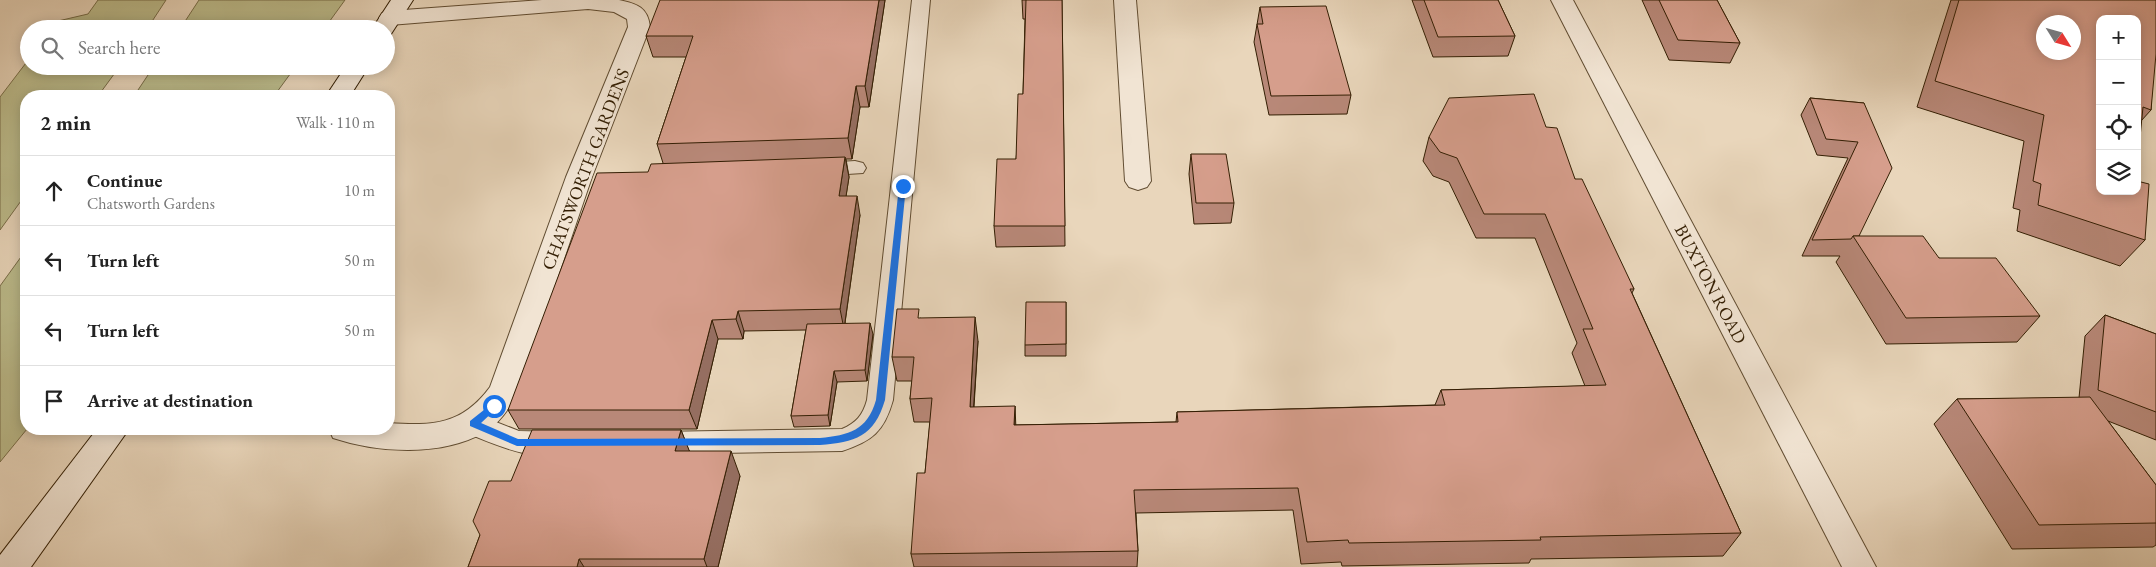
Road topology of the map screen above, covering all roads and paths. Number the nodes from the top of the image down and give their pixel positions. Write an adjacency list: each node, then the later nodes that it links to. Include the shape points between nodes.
1 (921, 0): 14 (lane, via 876,417 856,435 842,440)
2 (1125, 0): 9 (street)
3 (1562, 0): 16 (street, BUXTON ROAD)
4 (392, 16): 10 (street, CHATSWORTH GARDENS, via 588,3 611,4 638,16 639,27 589,176 504,390 494,406)
5 (352, 75): 6 (street)
6 (342, 90)
7 (854, 168): 8 (lane)
8 (796, 170)
9 (1138, 181)
10 (473, 424): 12 (street, CHATSWORTH GARDENS, via 452,432); 13 (lane, via 517,442)
11 (110, 435): 15 (street)
12 (391, 435)
13 (586, 443)
14 (636, 443)
15 (11, 567)
16 (1859, 567)

